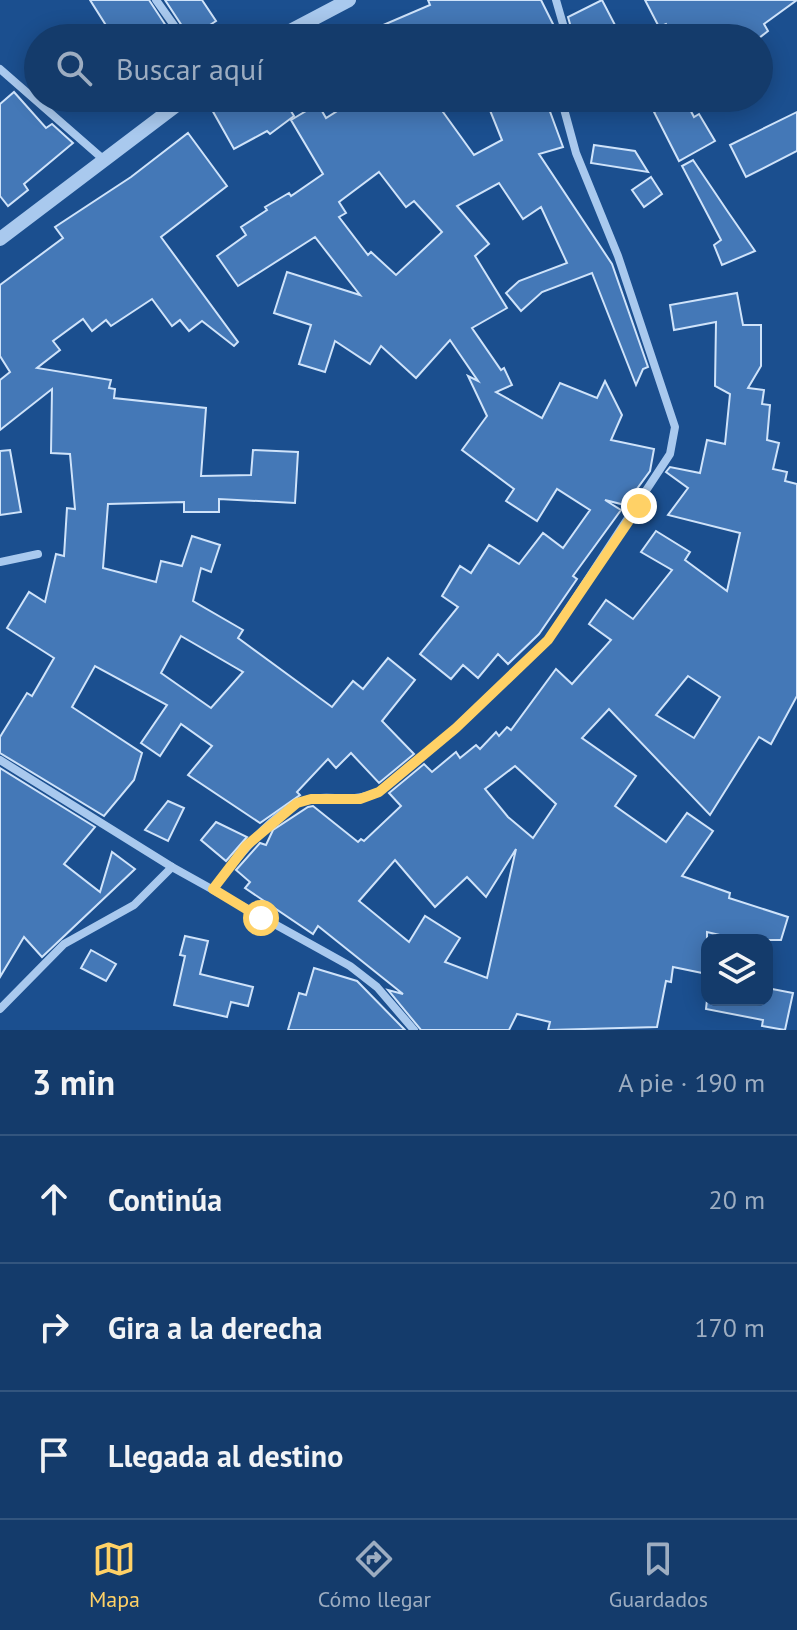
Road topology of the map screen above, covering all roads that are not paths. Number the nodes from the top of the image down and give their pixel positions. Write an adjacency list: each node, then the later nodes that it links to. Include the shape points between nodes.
1 (156, 0): 4 (street)
2 (349, 0): 5 (street)
3 (556, 0): 6 (street)
4 (173, 24)
5 (304, 24)
6 (563, 24)
7 (0, 69): 8 (street)
8 (24, 90)
9 (49, 112): 12 (street)
10 (167, 112): 12 (street)
11 (565, 112): 18 (street, via 675,427 670,454 548,640 491,697 379,792 360,799 297,803 246,846)
12 (103, 159): 13 (street)
13 (0, 239)
14 (38, 554): 15 (street)
15 (0, 562)
16 (0, 760): 17 (street)
17 (172, 867): 18 (street); 19 (street, via 134,905 64,944)
18 (213, 889): 20 (street, via 350,966 377,987)
19 (0, 1009)
20 (414, 1030)

